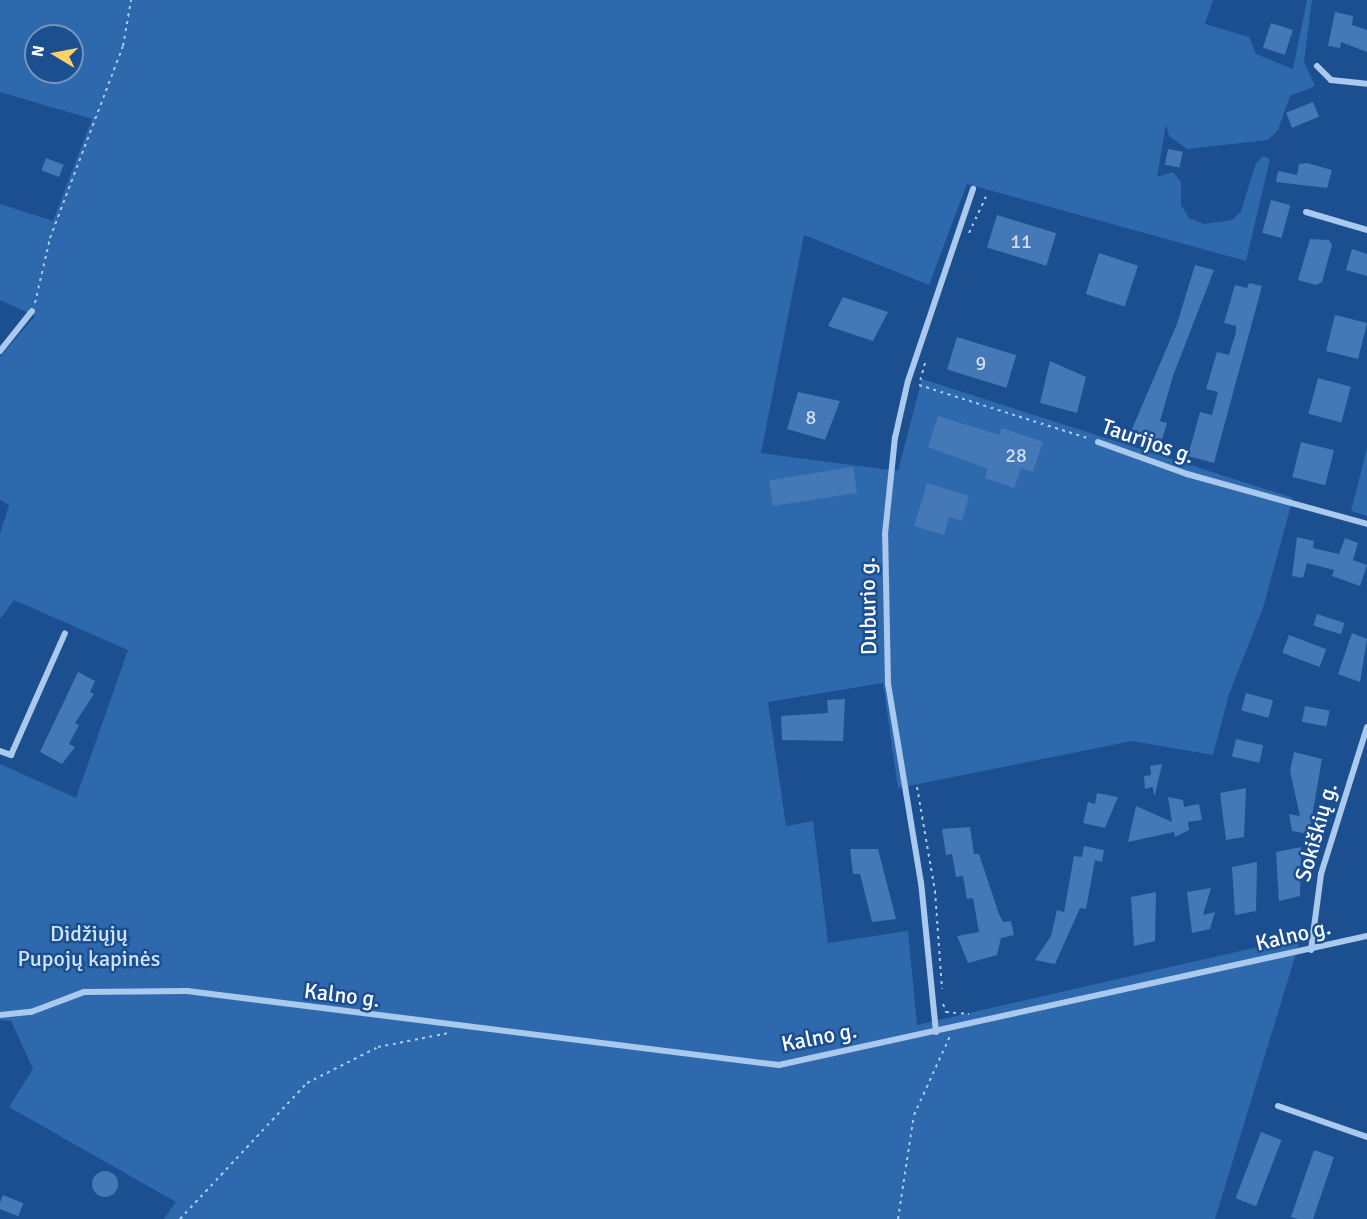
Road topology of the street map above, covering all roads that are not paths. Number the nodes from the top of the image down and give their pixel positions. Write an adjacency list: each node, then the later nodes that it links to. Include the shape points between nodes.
1 (1317, 66): 2 (street, via 1330,80)
2 (1367, 84)
3 (973, 189): 16 (street, Duburio g., via 908,381 895,438 885,534 888,684 921,883)
4 (1306, 212): 5 (street)
5 (1367, 230)
6 (32, 311): 7 (street)
7 (0, 351)
8 (1098, 442): 9 (street, Taurijos g., via 1187,474)
9 (1367, 524)
10 (65, 633): 12 (street, via 10,755)
11 (1367, 727): 14 (street, Sokiškių g., via 1321,874)
12 (0, 751)
13 (1367, 936): 14 (street, Kalno g.)
14 (1311, 950): 16 (street, Kalno g.)
15 (0, 1015): 16 (street, Kalno g., via 31,1011 84,992 187,991 269,1005 779,1065)
16 (936, 1032)
17 (1278, 1106): 18 (street)
18 (1367, 1137)

